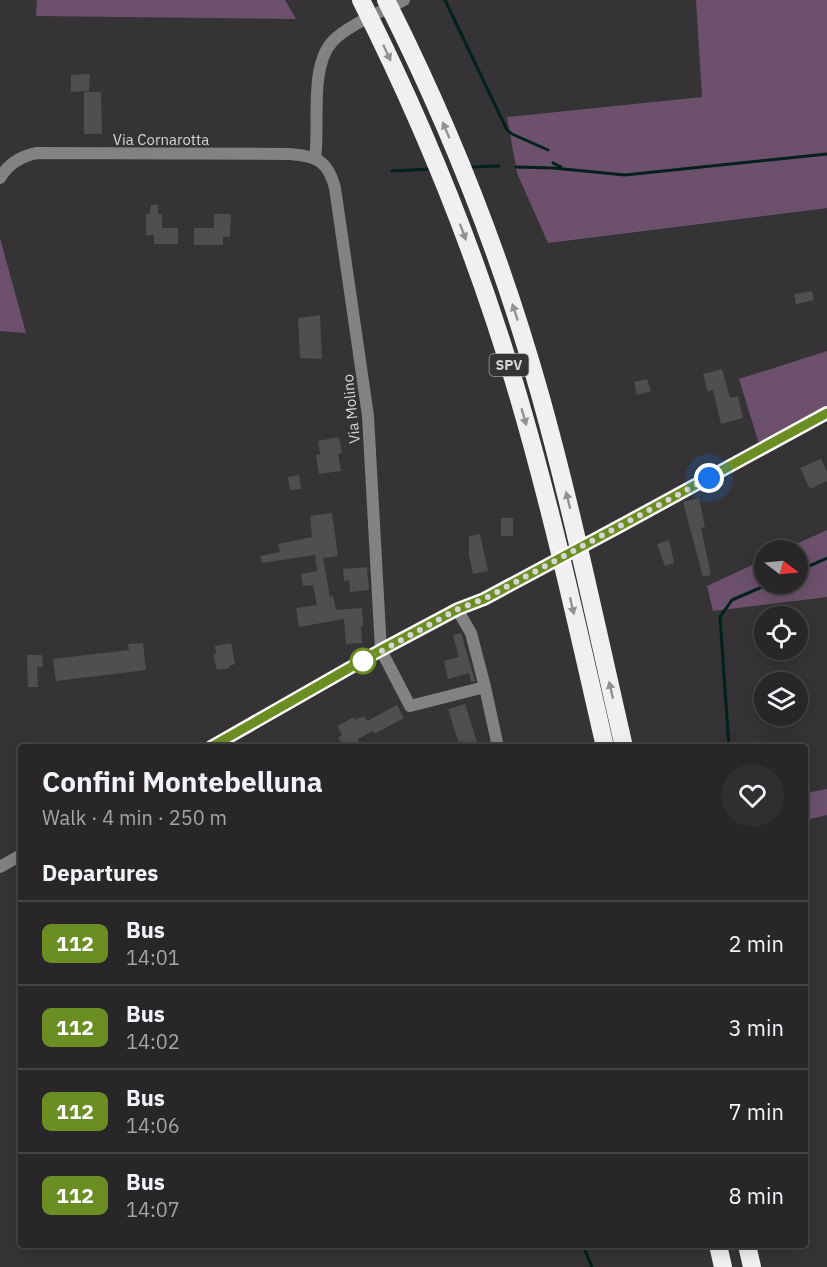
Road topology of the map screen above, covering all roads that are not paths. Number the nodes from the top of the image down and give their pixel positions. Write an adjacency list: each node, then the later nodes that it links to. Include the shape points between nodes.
1 (362, 0): 13 (highway, SPV, one-way to 13, via 440,171 492,312 542,482)
2 (386, 0): 14 (highway, SPV, one-way to 2, via 568,502 522,334 465,175)
3 (404, 0): 4 (street, via 331,43 318,79)
4 (315, 159): 5 (street, Via Cornarotta); 6 (street, Via Cornarotta, via 290,154 37,153 17,160)
5 (328, 168): 9 (street, Via Molino, via 335,188 368,416)
6 (0, 178)
7 (827, 413): 8 (street, via 484,599)
8 (458, 609): 9 (street); 10 (street, via 471,633)
9 (381, 650): 10 (street, via 410,706); 11 (street)
10 (485, 687): 12 (street)
11 (216, 744)
12 (497, 744)
13 (604, 744)
14 (623, 744)
15 (18, 857): 16 (street)
16 (0, 867)
17 (719, 1248): 20 (highway)
18 (739, 1248): 21 (highway)
19 (748, 1248): 22 (highway)
20 (723, 1267)
21 (742, 1267)
22 (752, 1267)

